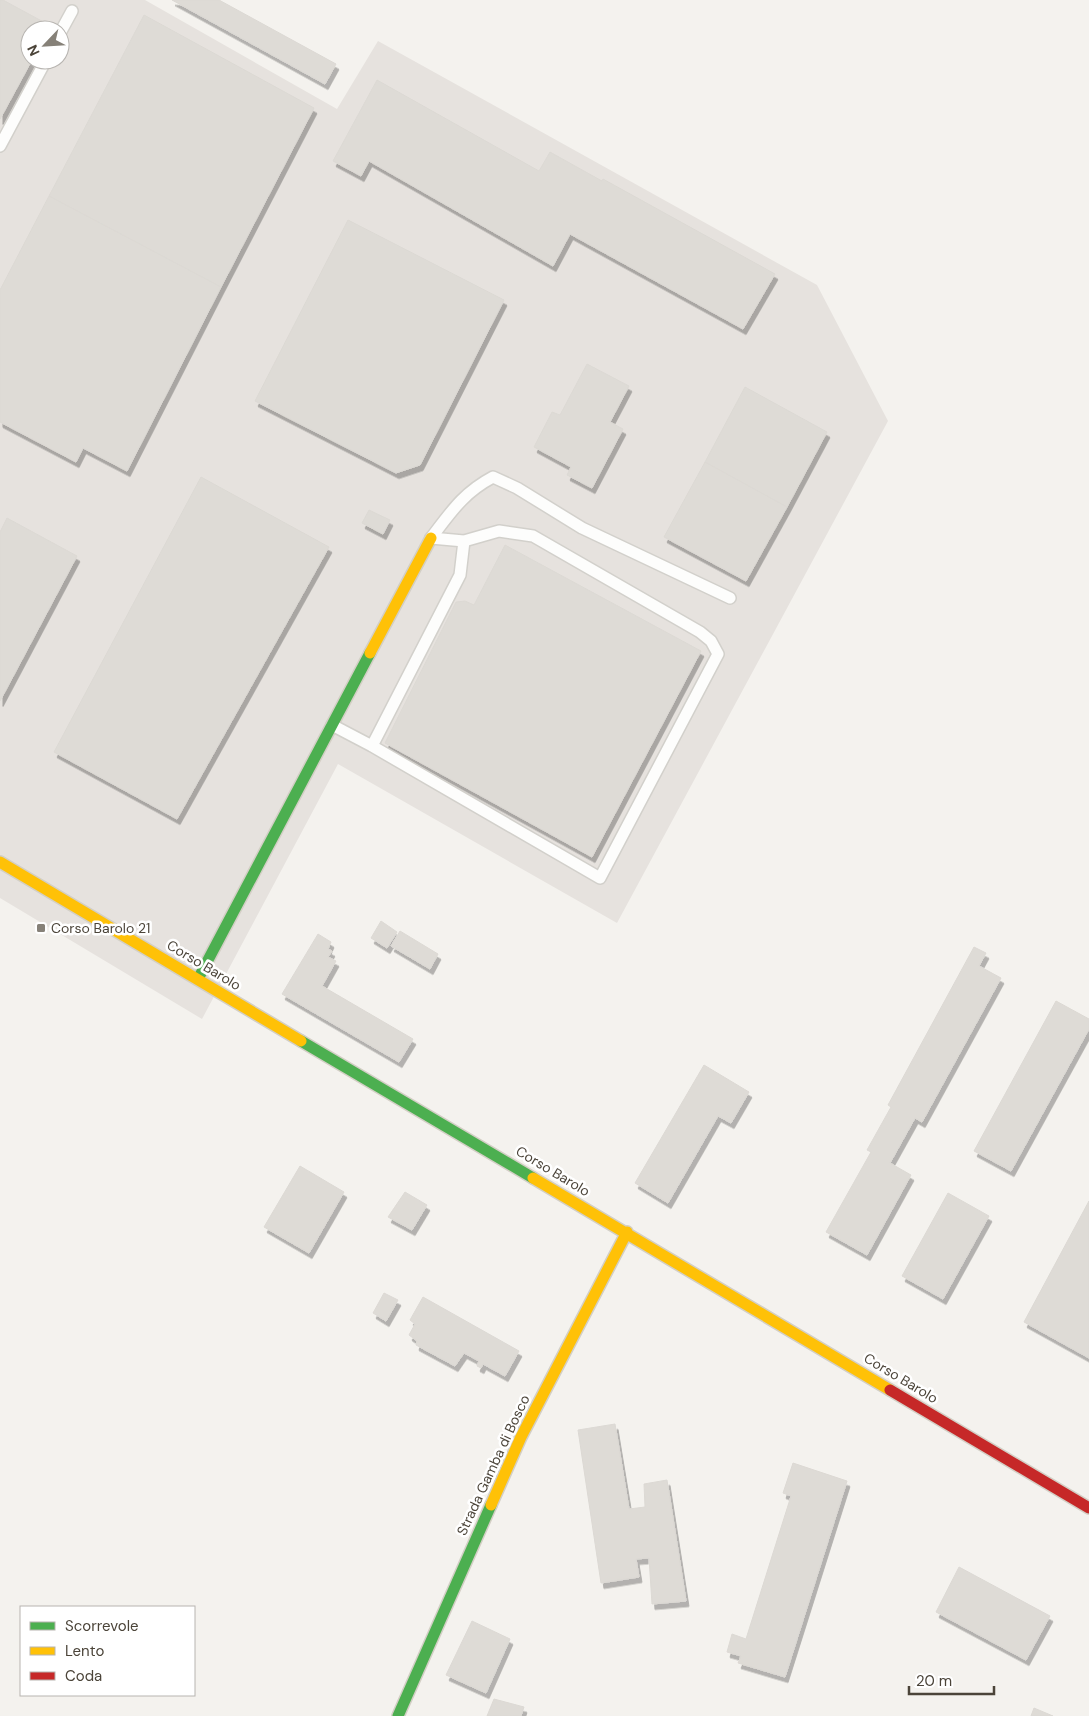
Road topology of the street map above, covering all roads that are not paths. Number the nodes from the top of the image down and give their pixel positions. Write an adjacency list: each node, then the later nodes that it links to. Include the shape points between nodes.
1 (72, 11): 2 (lane)
2 (67, 20)
3 (41, 70): 4 (lane)
4 (0, 146)
5 (431, 538): 6 (lane); 7 (lane, via 460,501 494,477 582,528); 8 (main road)
6 (464, 541): 9 (lane, via 460,575); 9 (lane, via 500,531 533,536 700,632 711,641 718,654 600,878)
7 (730, 598)
8 (332, 725): 9 (lane); 11 (main road)
9 (372, 746)
10 (0, 862): 11 (main road, Corso Barolo)
11 (198, 979): 12 (main road, Corso Barolo)
12 (627, 1232): 13 (main road, Corso Barolo); 14 (main road, Strada Gamba di Bosco, via 521,1437)
13 (1089, 1508)
14 (398, 1716)

